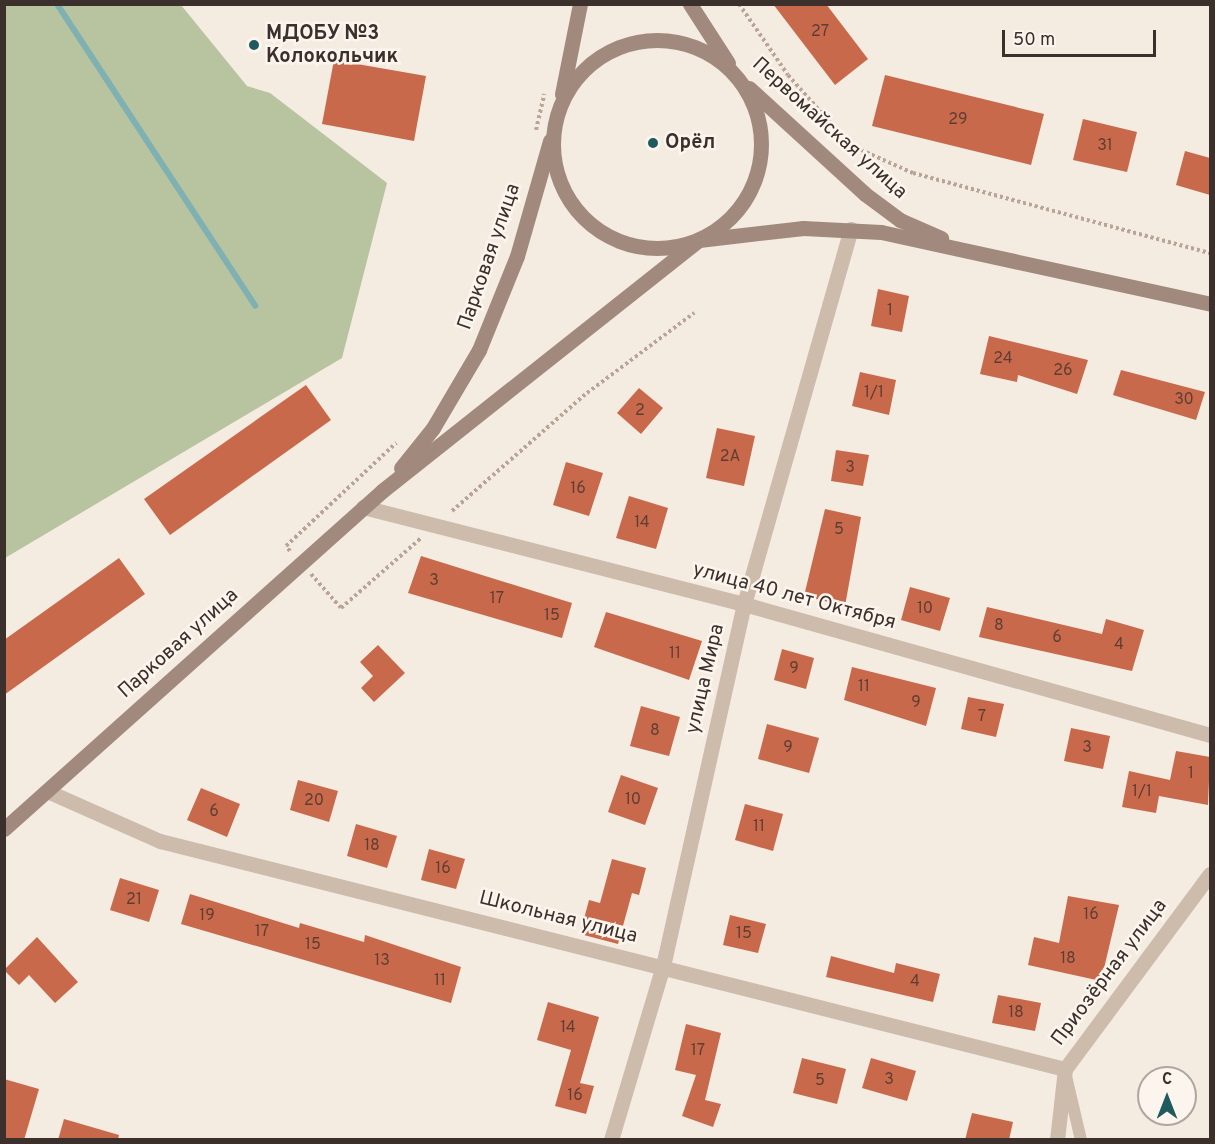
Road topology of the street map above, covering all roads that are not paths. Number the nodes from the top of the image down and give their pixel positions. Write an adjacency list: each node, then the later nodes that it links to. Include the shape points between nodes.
1 (580, 4): 4 (main road)
2 (690, 4): 3 (main road, Первомайская улица)
3 (736, 76): 4 (main road, via 688,45 631,43 582,72); 6 (main road, via 760,126 755,181 742,205); 7 (main road, Первомайская улица, via 865,194 900,219)
4 (557, 116): 6 (main road, via 555,168 567,196 585,220 611,237 639,247 670,248); 9 (main road, Парковая улица, via 517,256 479,350 433,428)
5 (851, 229): 6 (main road, Первомайская улица, via 793,229); 7 (main road, Первомайская улица); 11 (street, улица Мира)
6 (699, 240): 9 (main road, Парковая улица)
7 (970, 250): 8 (main road, Первомайская улица)
8 (1210, 304)
9 (382, 491): 10 (main road, Парковая улица)
10 (363, 507): 11 (street, улица 40 лет Октября); 13 (main road, Парковая улица)
11 (744, 604): 12 (street, улица 40 лет Октября); 16 (street, улица Мира)
12 (1210, 735)
13 (47, 791): 14 (main road, Парковая улица); 16 (street, Школьная улица, via 160,841)
14 (4, 829)
15 (1210, 874): 17 (street, Приозёрная улица)
16 (663, 966): 17 (street, Школьная улица); 18 (street, улица Мира)
17 (1065, 1069): 19 (street, Приозёрная улица); 20 (lane)
18 (611, 1140)
19 (1057, 1140)
20 (1081, 1140)

